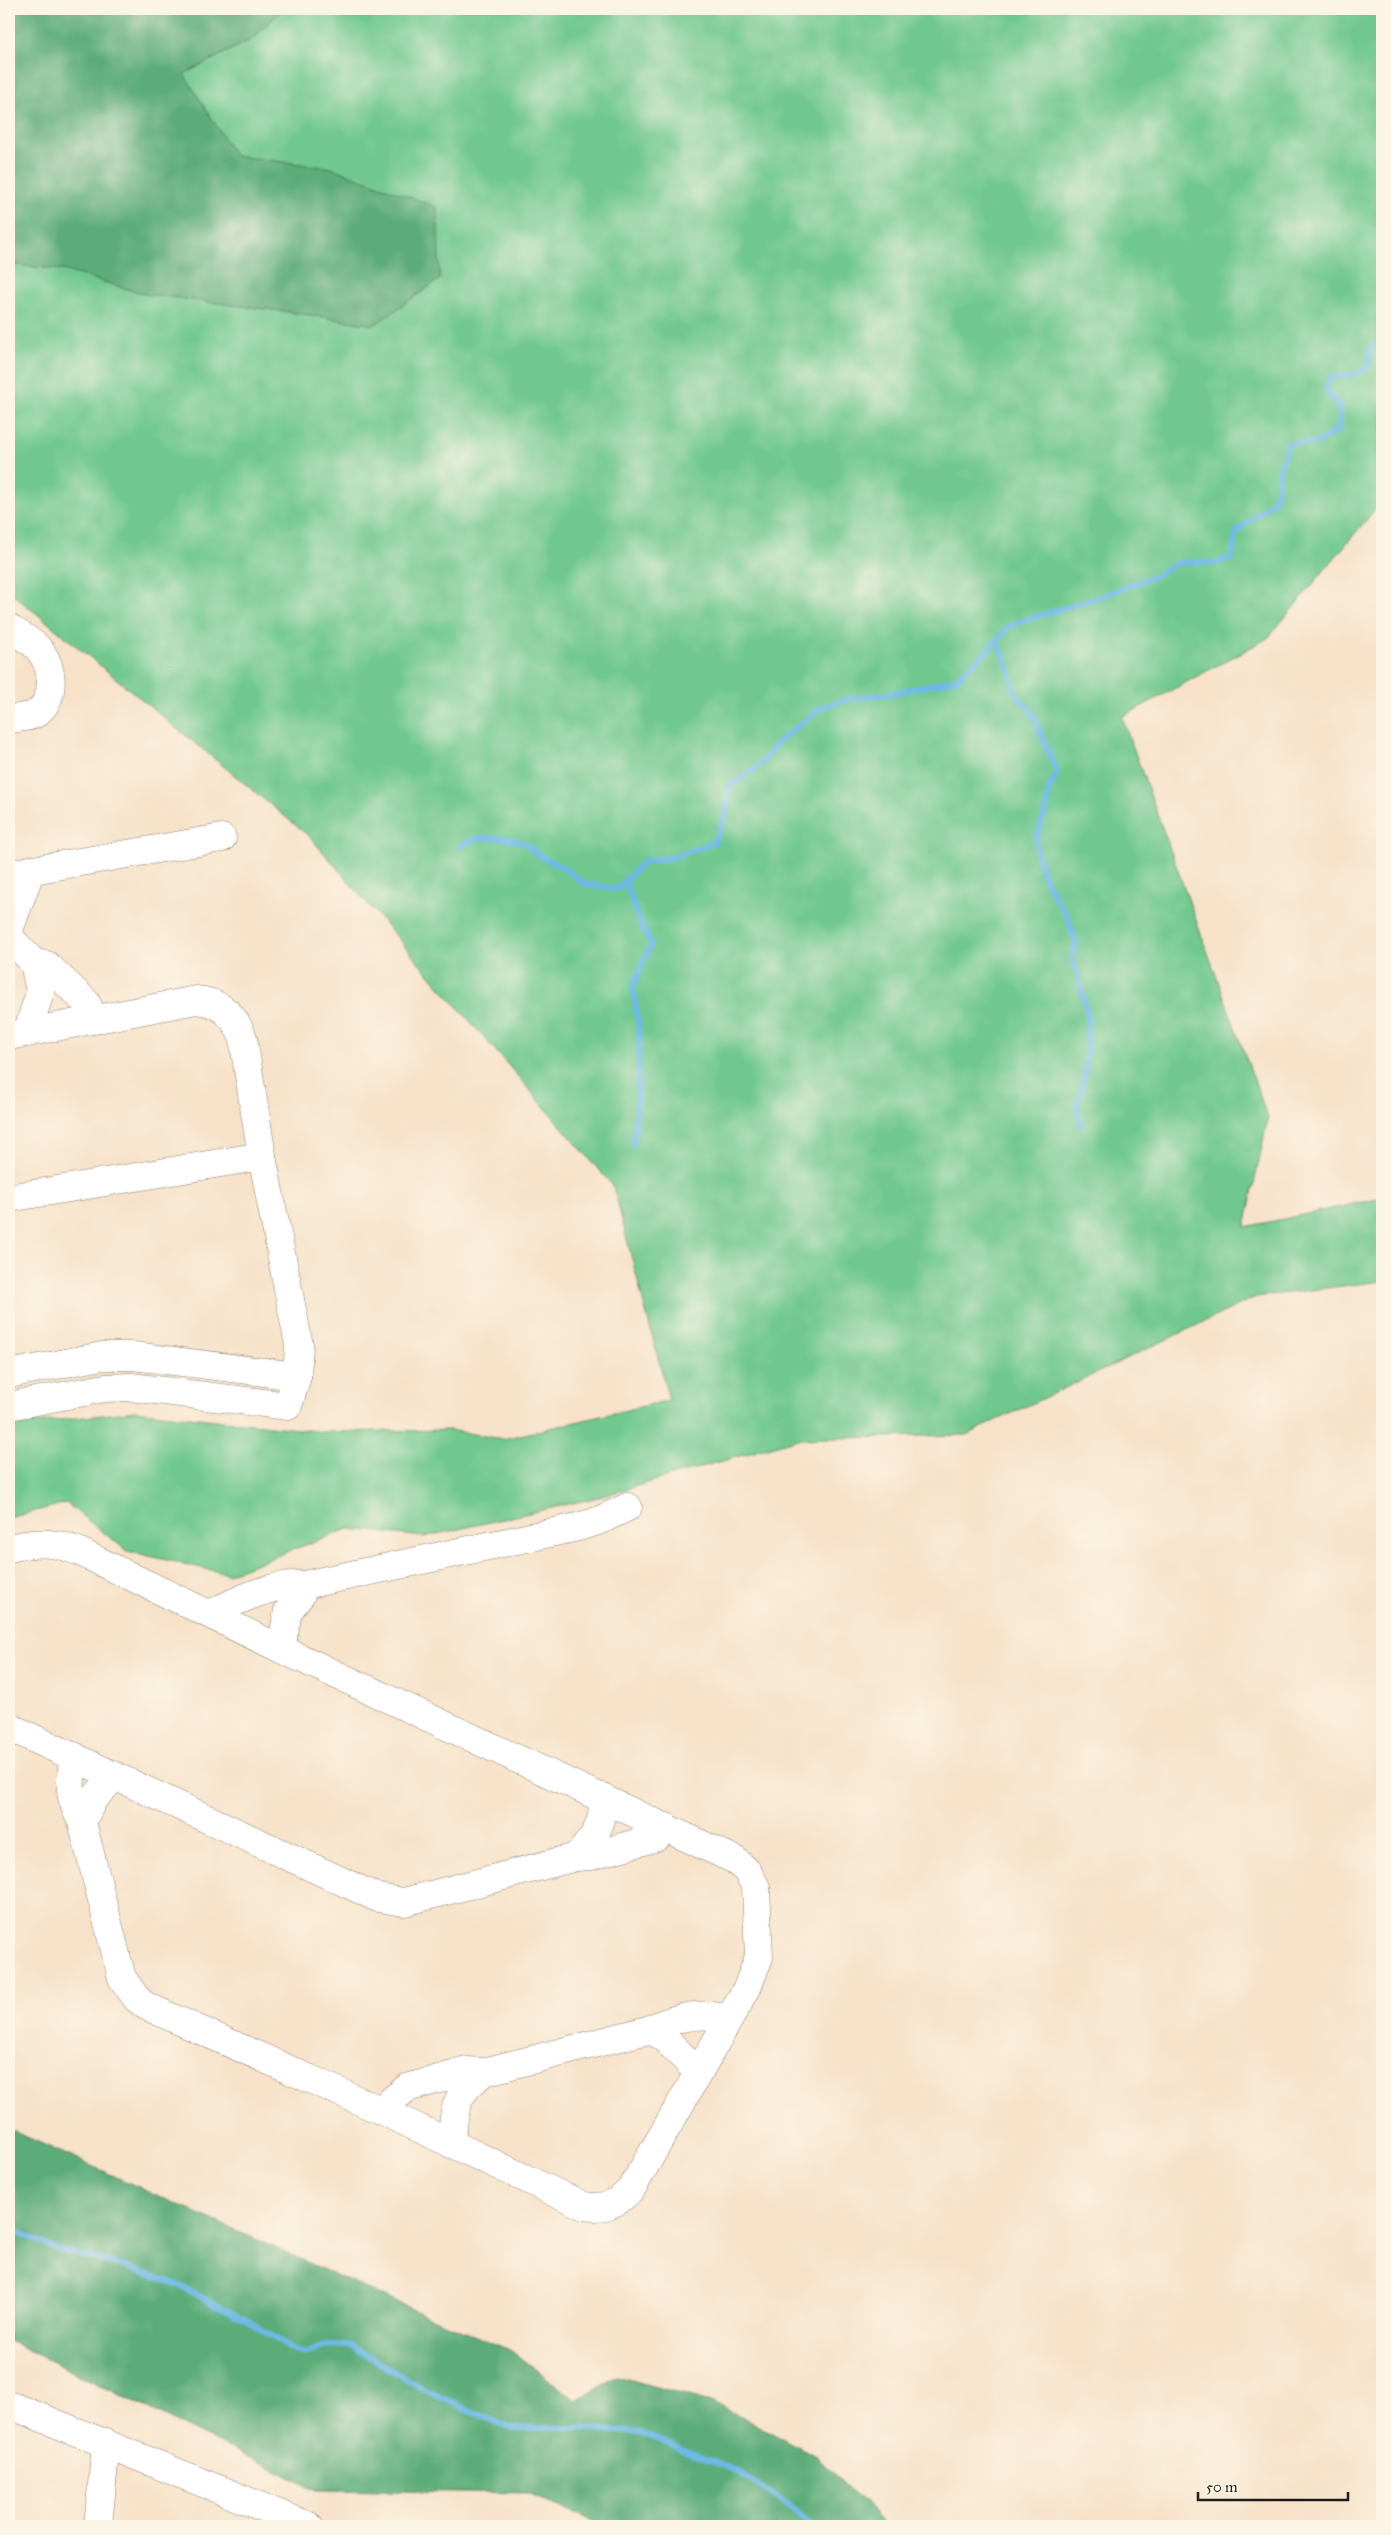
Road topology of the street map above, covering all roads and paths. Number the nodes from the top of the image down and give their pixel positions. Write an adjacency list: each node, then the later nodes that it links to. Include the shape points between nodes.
1 (9, 628): 2 (street, via 36,646 47,660 51,677 50,692 35,715)
2 (9, 720)
3 (222, 838): 4 (street)
4 (20, 872): 5 (street)
5 (9, 930)
6 (9, 937): 7 (street)
7 (34, 962): 8 (street, via 47,965 86,1002); 9 (street, via 40,992)
8 (94, 1020): 9 (street); 10 (street, via 196,1000 214,1004 229,1013 236,1020 243,1038)
9 (18, 1034)
10 (262, 1156): 11 (street); 13 (street, via 299,1345)
11 (9, 1198)
12 (9, 1374): 13 (street, via 102,1356 133,1356)
13 (297, 1376): 14 (street, via 288,1406 131,1387 105,1388)
14 (9, 1406)
15 (628, 1507): 17 (street, via 578,1527)
16 (9, 1548): 18 (street, via 57,1543)
17 (304, 1585): 18 (street, via 288,1584 234,1602); 19 (street, via 288,1611)
18 (210, 1614): 19 (street)
19 (281, 1649): 23 (street)
20 (9, 1727): 21 (street)
21 (74, 1756): 22 (street); 24 (street, via 69,1784)
22 (115, 1776): 24 (street, via 94,1798); 26 (street, via 378,1898 404,1902)
23 (603, 1797): 25 (street); 26 (street, via 604,1815 597,1832)
24 (82, 1822): 31 (street, via 122,1978 137,1999 146,2006)
25 (666, 1827): 26 (street, via 657,1837 591,1856); 27 (street, via 735,1860 747,1871 756,1888 759,1957 747,1988)
26 (576, 1857)
27 (727, 2019): 28 (street, via 709,2014 664,2022); 30 (street)
28 (648, 2030): 29 (street); 30 (street, via 662,2036)
29 (484, 2072): 31 (street, via 467,2071 407,2088); 32 (street, via 468,2085 456,2104)
30 (698, 2072): 32 (street, via 632,2188 607,2206 584,2206)
31 (380, 2110): 32 (street)
32 (451, 2144)
33 (9, 2410): 34 (street, via 15,2407)
34 (106, 2442): 35 (street); 36 (street)
35 (253, 2515): 37 (street)
36 (98, 2526)
37 (308, 2526)

